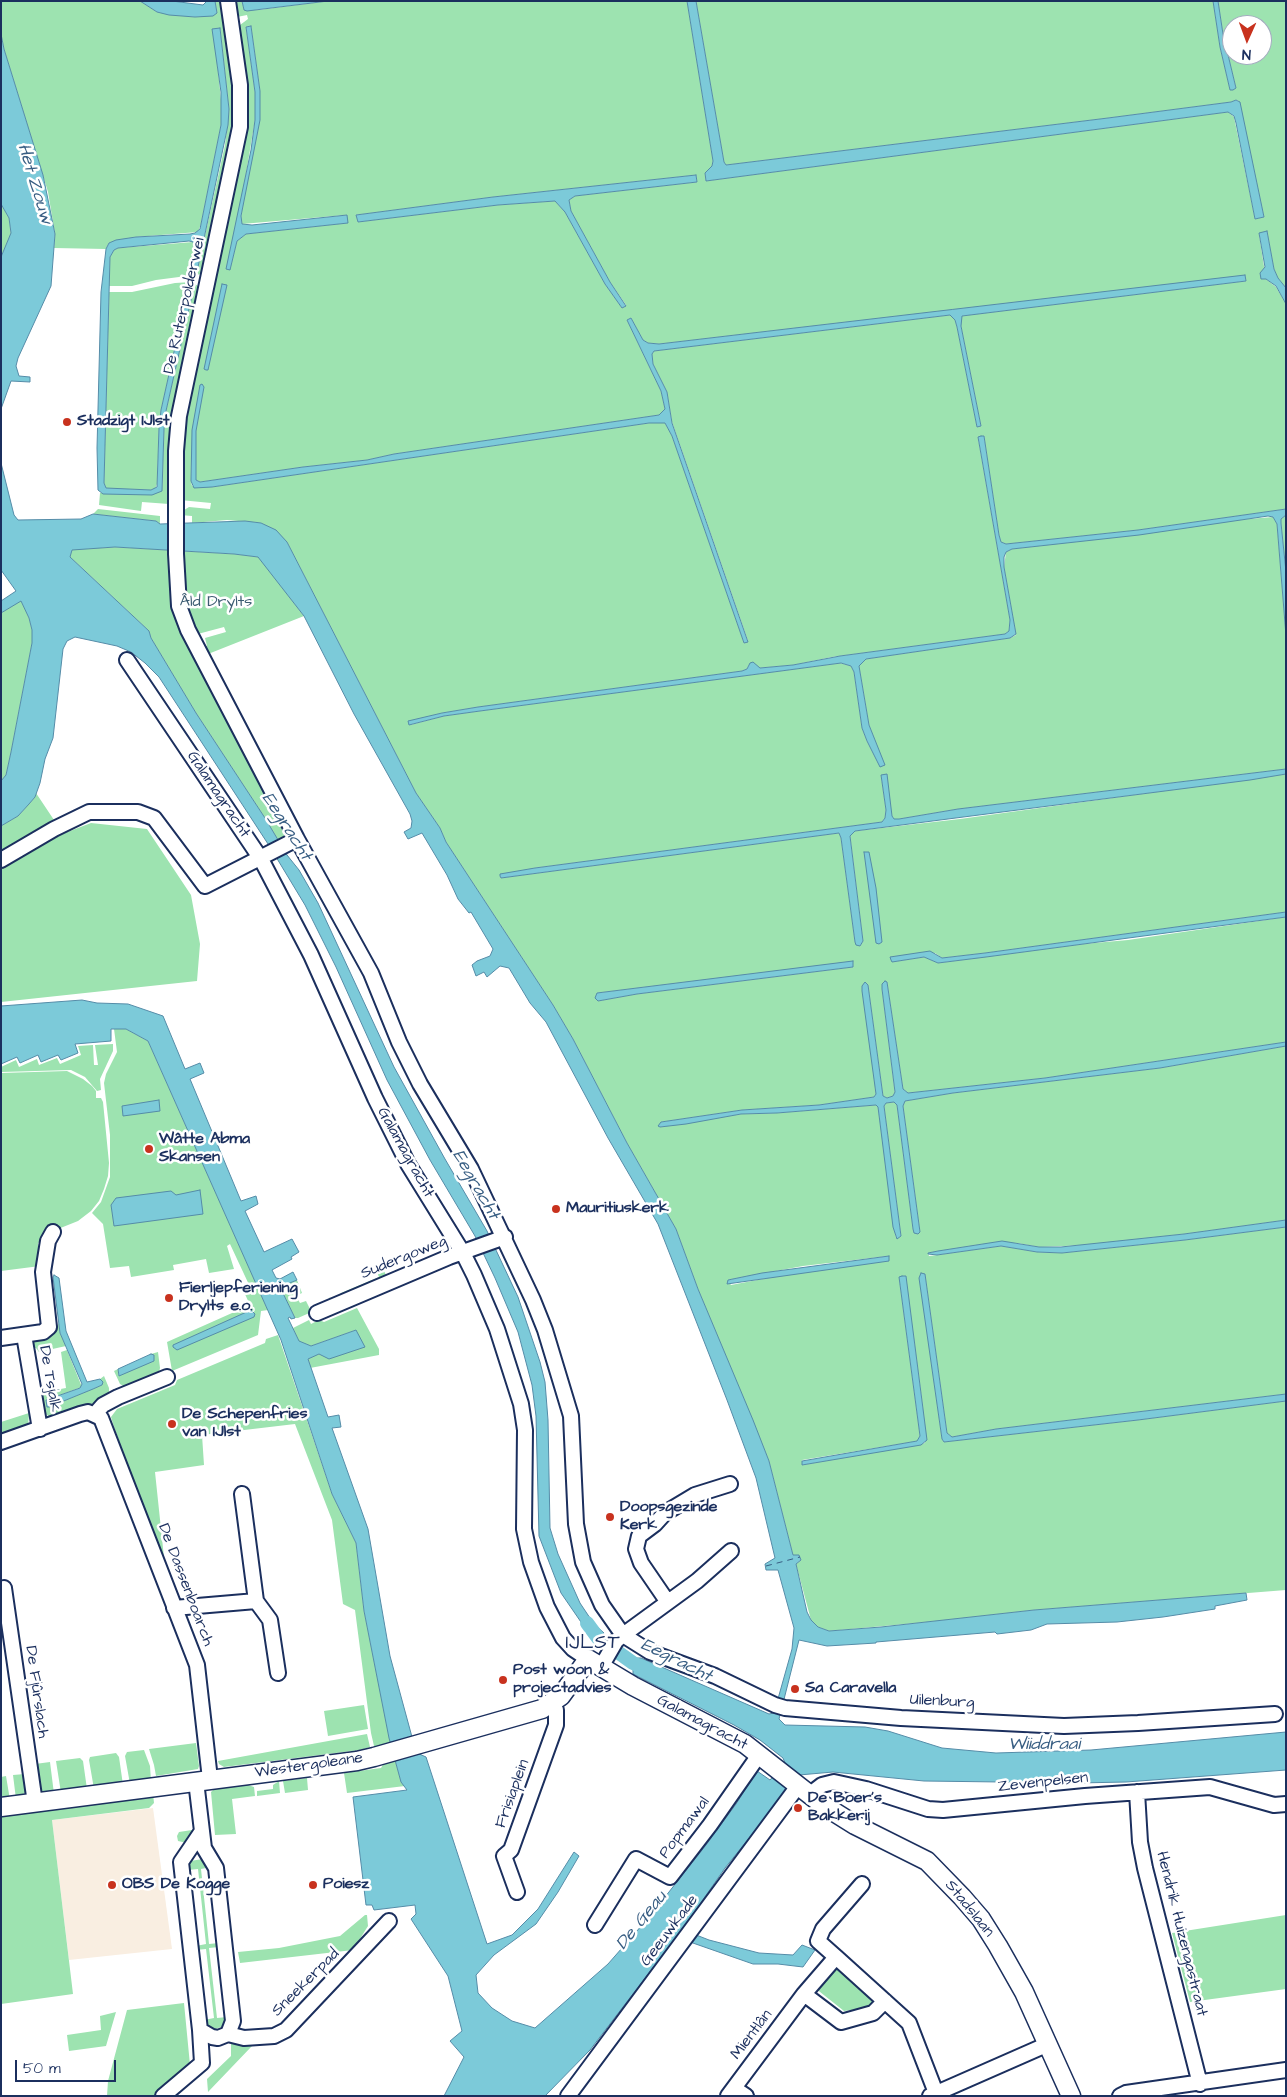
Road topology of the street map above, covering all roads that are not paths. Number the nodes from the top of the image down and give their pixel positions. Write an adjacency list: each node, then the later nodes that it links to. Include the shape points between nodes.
1 (228, 1): 3 (street, De Ruterpolderwei, via 240,85 240,127 179,416 176,458 178,606)
2 (127, 660): 4 (street, Galamagracht)
3 (291, 842): 4 (street); 7 (street, via 371,973 399,1042 471,1169)
4 (266, 856): 5 (street, via 204,886 154,818 138,812 89,812); 8 (street, Galamagracht, via 374,1098 403,1155)
5 (1, 860)
6 (53, 1232): 10 (street, De Tsjalk, via 48,1241 43,1272 49,1327 43,1332)
7 (500, 1239): 8 (street, Sudergoweg); 23 (street, via 545,1330 571,1416 576,1524 583,1562)
8 (463, 1253): 9 (street, Sudergoweg); 24 (street, Galamagracht, via 497,1329 521,1404 525,1430 524,1529 533,1570 563,1638 572,1649)
9 (317, 1313)
10 (24, 1335): 11 (street, De Tsjalk); 14 (street, De Tsjalk)
11 (1, 1338)
12 (167, 1377): 13 (street, via 118,1397)
13 (95, 1414): 14 (street, via 80,1414); 22 (street, De Dassenboarch, via 104,1424)
14 (40, 1429): 15 (street)
15 (1, 1442)
16 (730, 1484): 21 (street, via 702,1493 665,1512 639,1536 636,1549 641,1563)
17 (242, 1494): 20 (street)
18 (731, 1551): 21 (street)
19 (1, 1589): 32 (street, De Fjûrslach, via 4,1588)
20 (256, 1601): 22 (street); 25 (street, via 270,1620)
21 (667, 1601): 23 (street)
22 (174, 1608): 29 (street, De Dassenboarch, via 197,1665)
23 (620, 1638): 24 (street); 27 (street, Uilenburg, via 715,1676 780,1707 901,1718 1064,1726)
24 (598, 1662): 26 (street, Westergoleane); 28 (street, Galamagracht, via 632,1686 745,1744)
25 (278, 1673)
26 (552, 1704): 29 (street, Westergoleane, via 356,1761); 37 (street, Frisiaplein, via 556,1710 556,1725 511,1850 504,1856)
27 (1275, 1714)
28 (764, 1759): 30 (street, Galamagracht); 39 (street, Popmawal, via 670,1876 636,1860)
29 (203, 1780): 32 (street, Westergoleane); 35 (street, De Dassenboarch)
30 (801, 1788): 31 (street, Zevenpelsen, via 834,1782 928,1809 943,1810); 45 (street, Stadslaan, via 855,1825 926,1861 945,1879 981,1919 998,1946 1024,1992); 51 (street, Geeuwkade)
31 (1137, 1792): 33 (street, Zevenpelsen, via 1210,1788 1274,1805); 47 (street, Hendrik Huizengastraat, via 1145,1868)
32 (35, 1802): 34 (street, Westergoleane)
33 (1286, 1804)
34 (1, 1807)
35 (202, 1831): 43 (street, via 181,1862); 44 (street, De Dassenboarch, via 204,1848 216,1868 233,2021)
36 (862, 1884): 40 (street, via 823,1929 818,1941)
37 (517, 1892)
38 (390, 1921): 44 (street, Sneekerpad, via 286,2030 274,2036 244,2038)
39 (595, 1924)
40 (836, 1956): 41 (street, Mientlân); 42 (street)
41 (804, 1994): 42 (street, via 841,2022 873,2012); 48 (street, Mientlân)
42 (885, 2001): 49 (street, via 909,2023)
43 (200, 2030): 44 (street, Sneekerpad, via 218,2038); 50 (street, via 202,2063)
44 (228, 2034)
45 (1046, 2045): 49 (street); 52 (street, Stadslaan)
46 (1286, 2070): 47 (street)
47 (1200, 2084): 53 (street)
48 (736, 2093)
49 (933, 2094)
50 (164, 2096)
51 (568, 2096)
52 (1071, 2096)
53 (1120, 2096)

